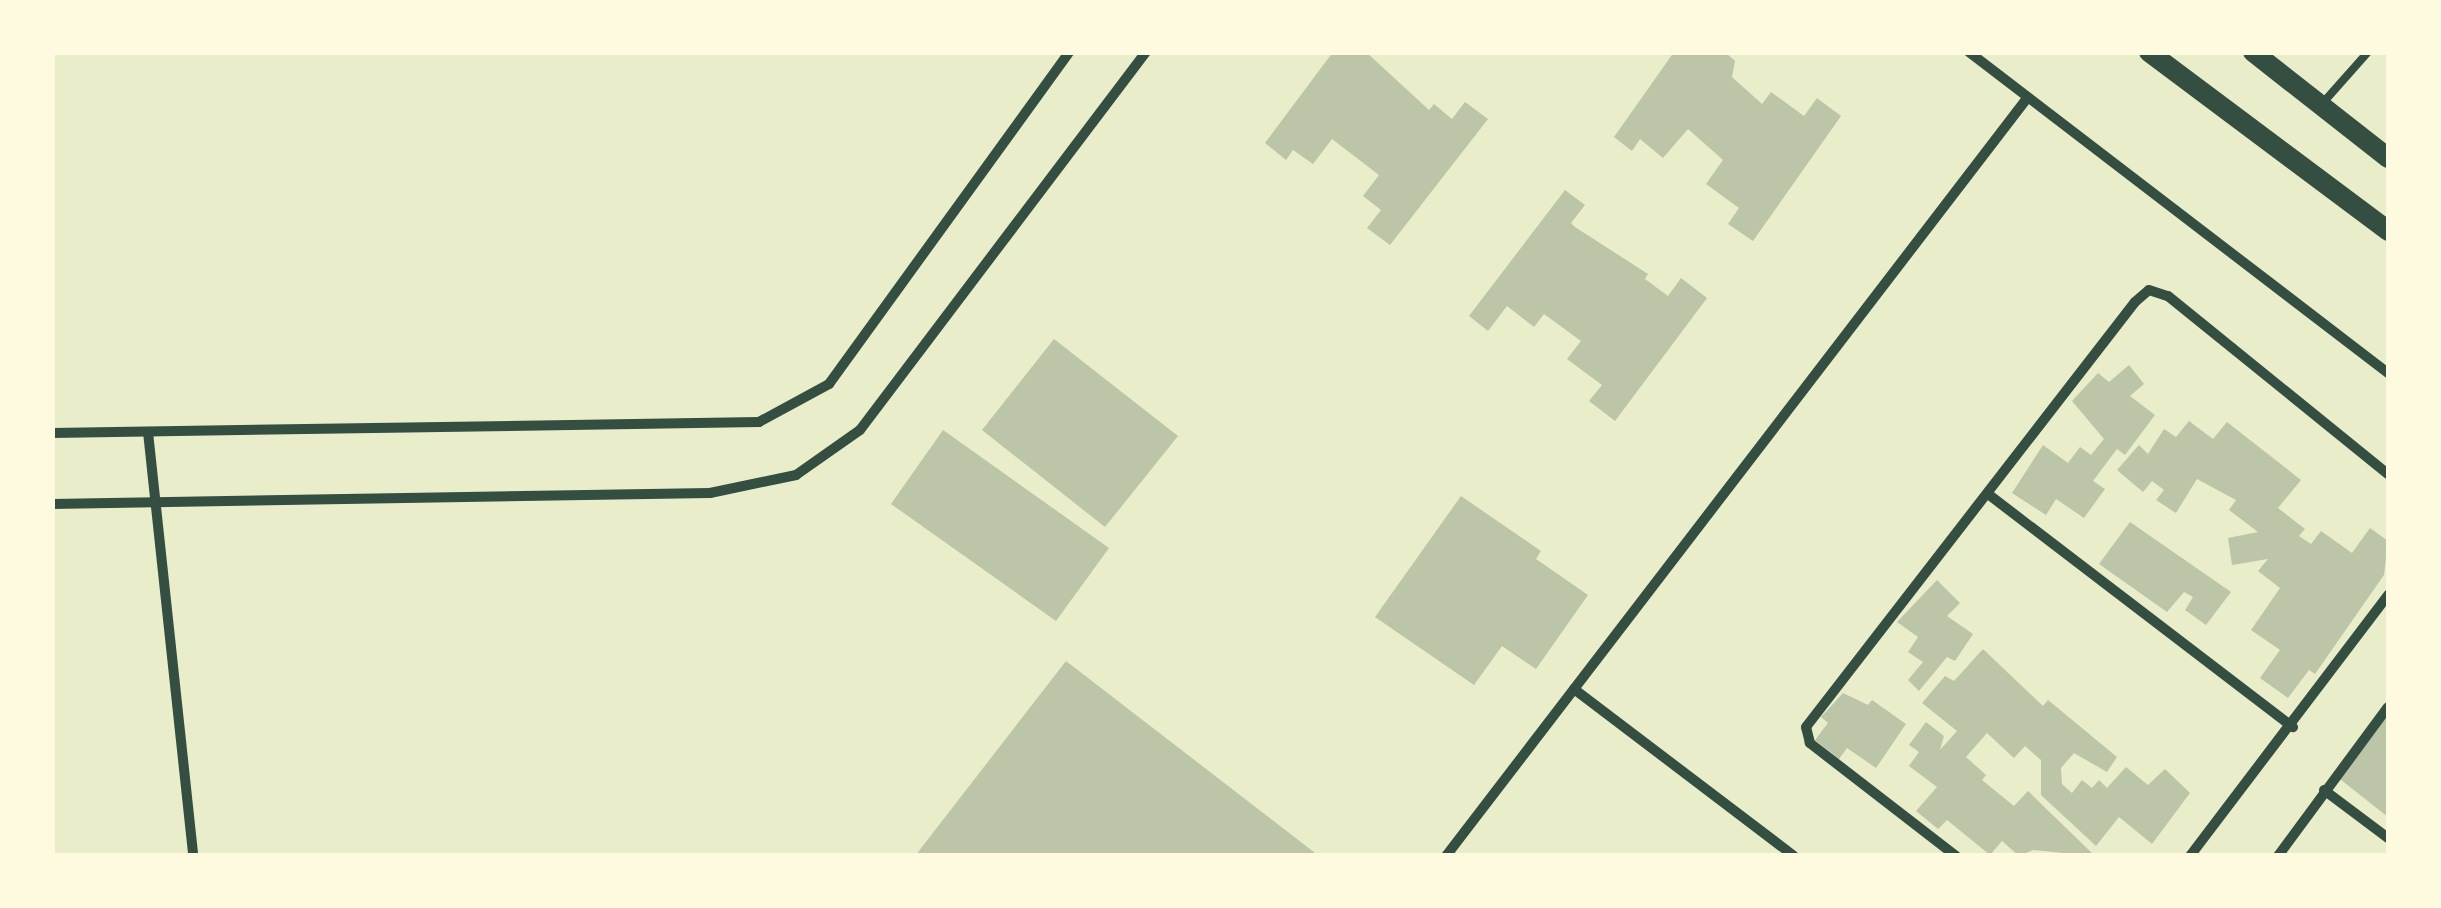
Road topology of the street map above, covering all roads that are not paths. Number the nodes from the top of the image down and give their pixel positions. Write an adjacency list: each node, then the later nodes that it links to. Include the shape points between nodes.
1 (1068, 52): 13 (street, via 829,384 759,422)
2 (1146, 52): 16 (street, via 860,430 796,474 710,492)
3 (1969, 52): 7 (street)
4 (2150, 52): 10 (main road)
5 (2253, 52): 8 (main road)
6 (2368, 52): 8 (lane)
7 (2028, 98): 11 (street); 19 (street)
8 (2320, 105): 9 (main road)
9 (2388, 158)
10 (2388, 231)
11 (2388, 373)
12 (52, 432): 13 (street)
13 (148, 432): 16 (street)
14 (2388, 474): 15 (street, via 2168,296 2149,290)
15 (1988, 494): 21 (street); 27 (street, via 1806,727 1810,743)
16 (155, 502): 17 (street); 24 (street)
17 (52, 504)
18 (2388, 594): 21 (street)
19 (1574, 689): 25 (street); 26 (street)
20 (2388, 707): 22 (street)
21 (2293, 727): 28 (street)
22 (2324, 790): 23 (street); 29 (street)
23 (2388, 838)
24 (193, 856)
25 (1446, 856)
26 (1794, 856)
27 (1956, 856)
28 (2190, 856)
29 (2278, 856)

